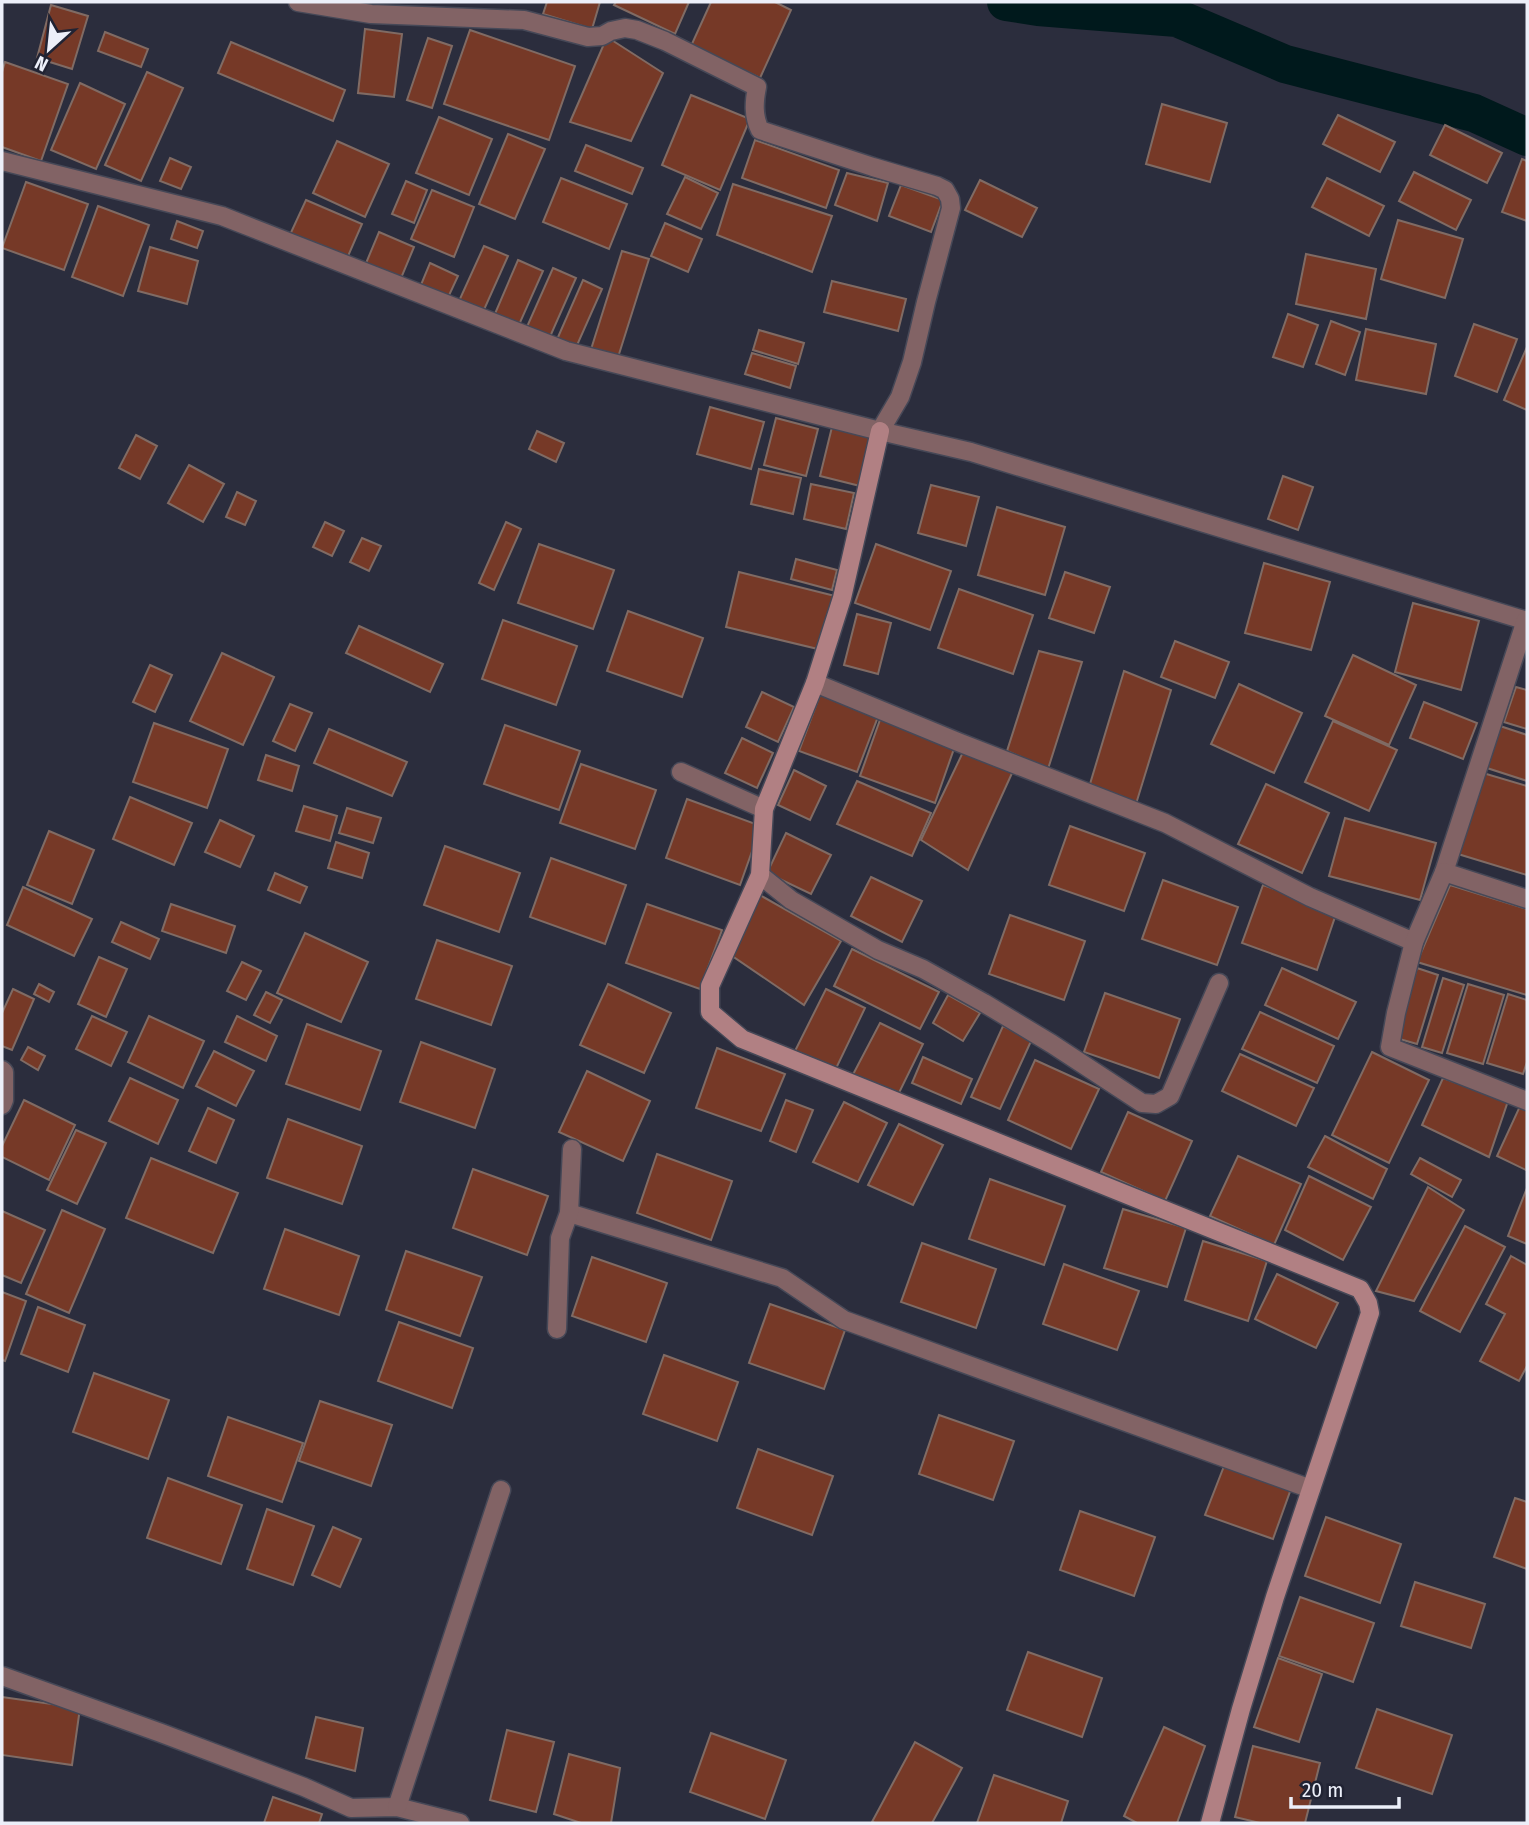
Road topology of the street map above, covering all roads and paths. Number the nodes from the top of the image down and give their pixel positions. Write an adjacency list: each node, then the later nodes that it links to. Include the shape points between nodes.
1 (298, 2): 3 (street, via 370,14 524,20 588,37 625,28 637,30 757,87 755,120 760,130 944,190 951,208 912,362 900,397)
2 (2, 161): 3 (street, via 222,216 566,351)
3 (880, 431): 4 (street, via 984,456); 5 (street, via 842,598)
4 (1527, 620): 8 (street)
5 (815, 682): 7 (street); 11 (street, via 1165,823 1310,897)
6 (681, 772): 7 (street)
7 (764, 809): 9 (street)
8 (1444, 872): 10 (street); 11 (street)
9 (760, 875): 12 (street, via 791,900 985,1003 1142,1103 1156,1104 1170,1096); 19 (street, via 710,986 710,1012 742,1040 1360,1289 1370,1313)
10 (1527, 899)
11 (1414, 943): 14 (street, via 1390,1047)
12 (1219, 983)
13 (2, 1070): 15 (street)
14 (1527, 1101)
15 (2, 1105)
16 (572, 1149): 17 (street)
17 (569, 1213): 18 (street, via 560,1238); 19 (street, via 782,1279 844,1320)
18 (557, 1329)
19 (1311, 1489): 24 (street)
20 (501, 1490): 22 (street)
21 (2, 1676): 22 (street, via 351,1808)
22 (397, 1807): 23 (street)
23 (460, 1823)
24 (1210, 1823)

